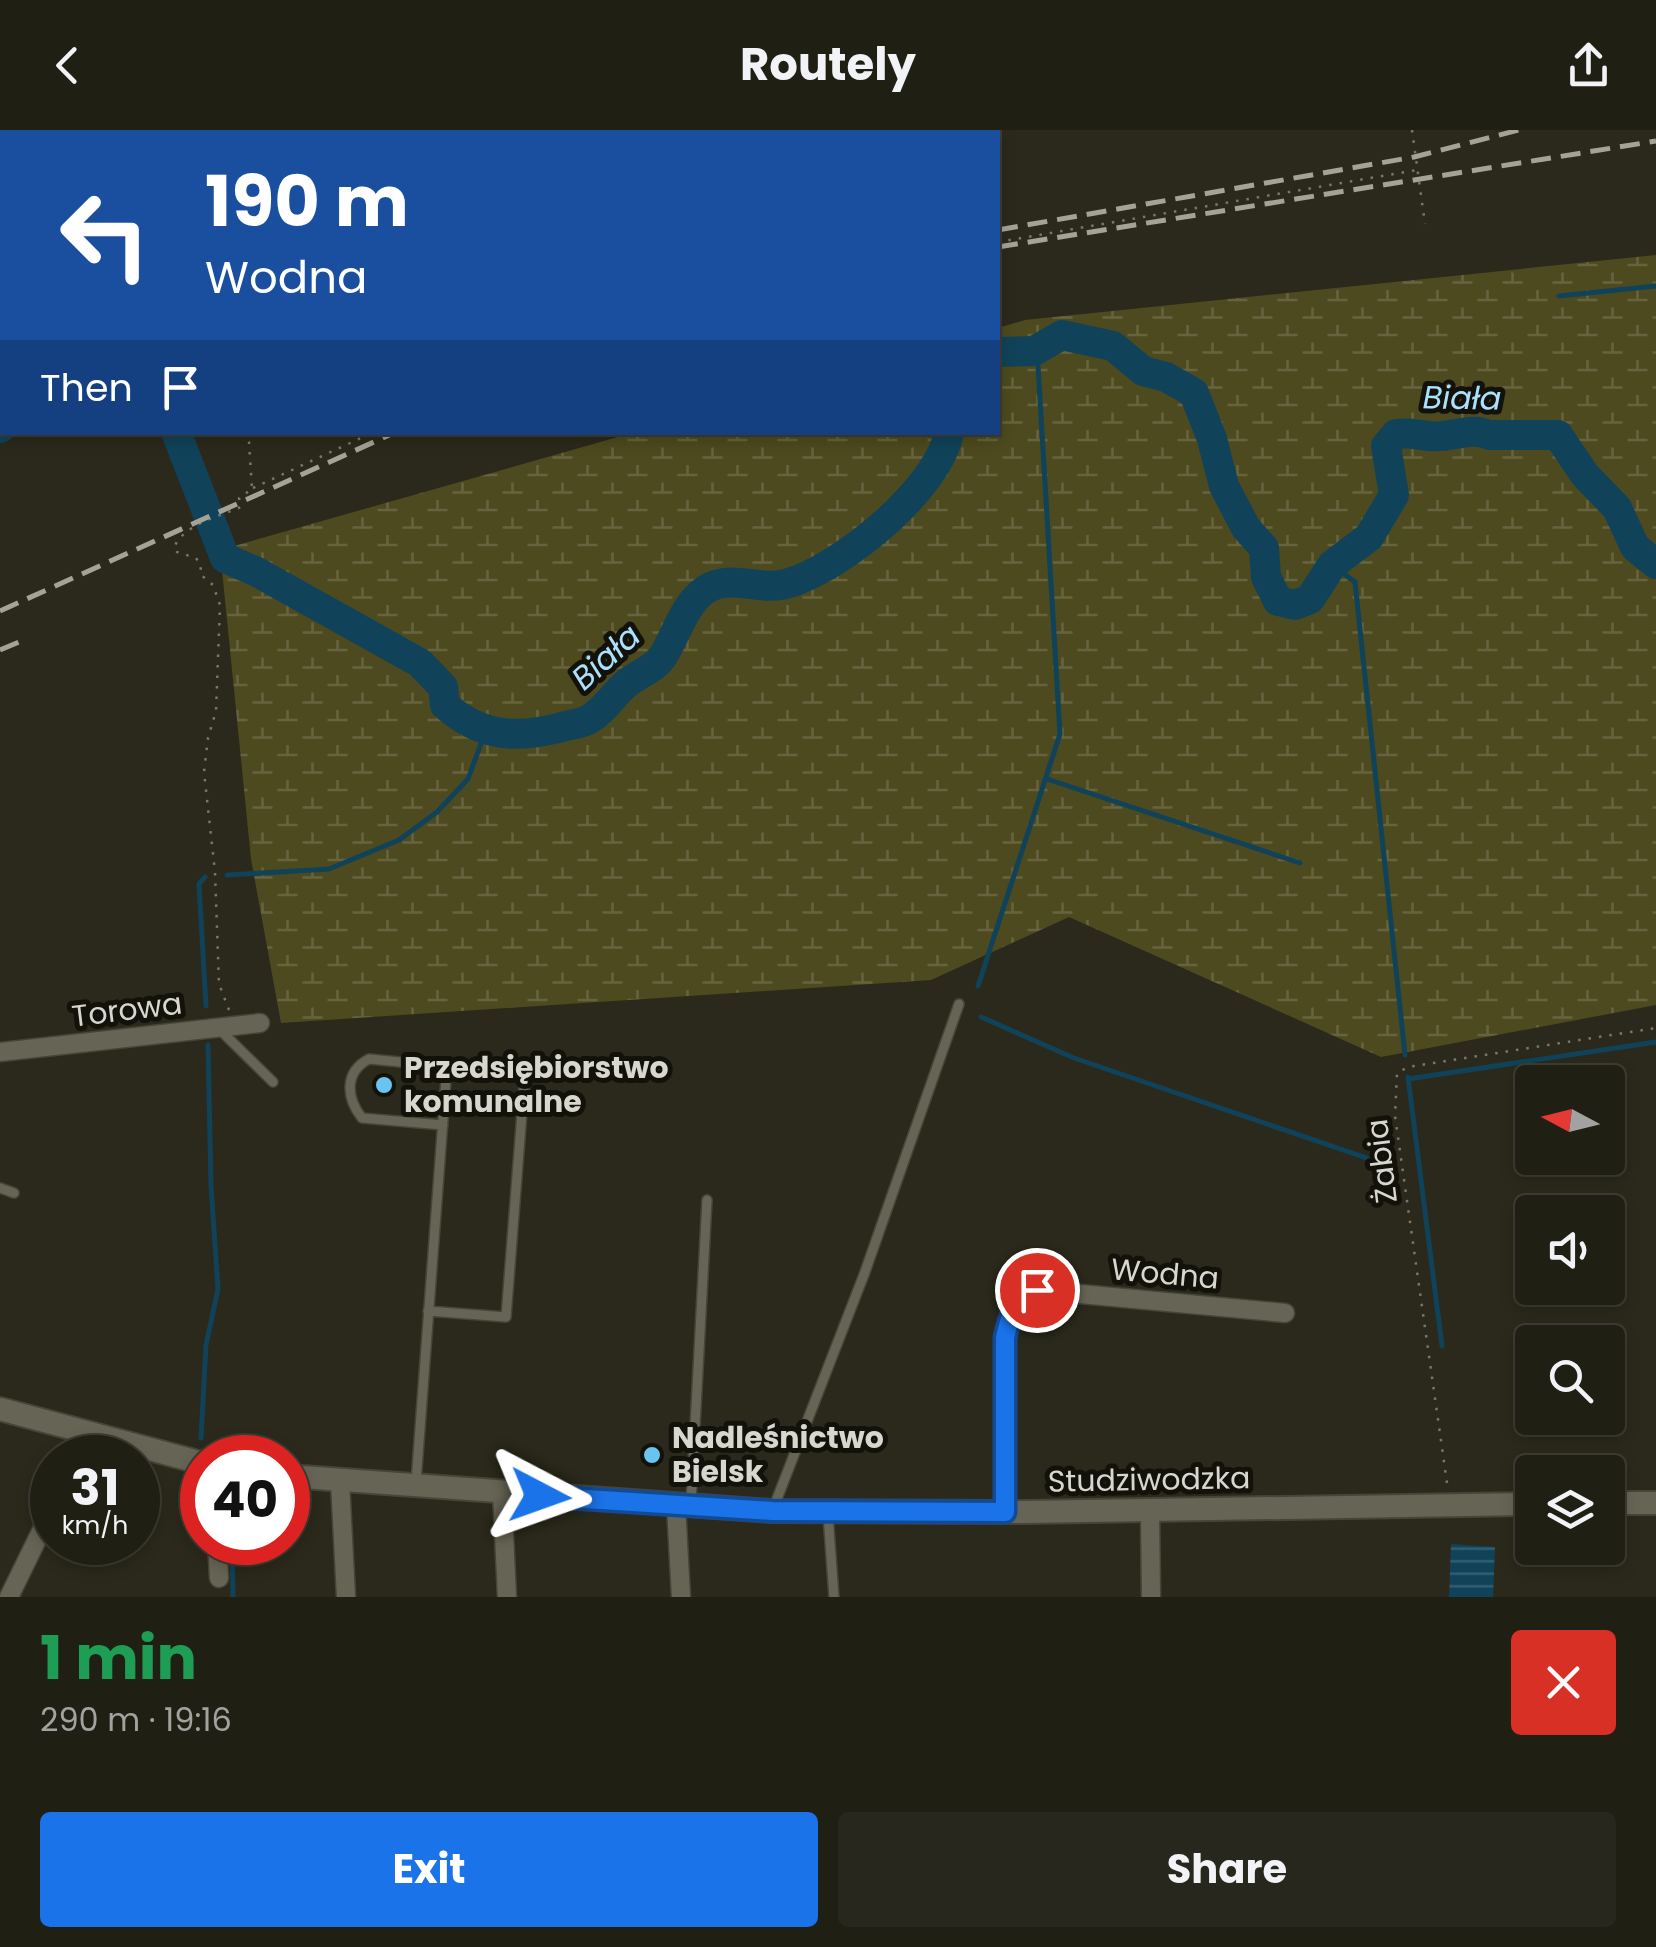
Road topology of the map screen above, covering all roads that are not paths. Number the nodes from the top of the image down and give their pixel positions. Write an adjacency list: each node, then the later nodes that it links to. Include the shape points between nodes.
1 (959, 1004): 24 (lane)
2 (260, 1023): 3 (street, Torowa)
3 (224, 1027): 4 (street, Torowa); 6 (lane)
4 (0, 1052)
5 (447, 1066): 7 (lane); 7 (lane, via 369,1058 351,1076 352,1106 362,1118); 11 (lane, via 525,1074 506,1317)
6 (273, 1082)
7 (442, 1126): 11 (lane)
8 (0, 1188): 9 (lane)
9 (14, 1193)
10 (707, 1200): 23 (lane)
11 (428, 1312): 18 (lane)
12 (1285, 1313): 27 (street, Wodna, via 1037,1290 1019,1299 1005,1338)
13 (0, 1409): 14 (street)
14 (90, 1434): 15 (street)
15 (180, 1457)
16 (310, 1478): 17 (street, Studziwodzka)
17 (340, 1481): 18 (street, Studziwodzka); 32 (street)
18 (415, 1486): 19 (street, Studziwodzka)
19 (502, 1493): 23 (street, Studziwodzka); 33 (street)
20 (1625, 1503): 21 (street)
21 (1656, 1503)
22 (1515, 1504): 25 (street, Studziwodzka)
23 (683, 1505): 24 (street, Studziwodzka); 34 (street)
24 (772, 1511): 26 (street, Studziwodzka)
25 (1150, 1511): 27 (street, Studziwodzka); 36 (street)
26 (828, 1512): 27 (street, Studziwodzka); 35 (lane)
27 (1005, 1512)
28 (30, 1555): 31 (street)
29 (219, 1565): 30 (street)
30 (219, 1578)
31 (9, 1597)
32 (346, 1597)
33 (507, 1597)
34 (681, 1597)
35 (834, 1597)
36 (1151, 1597)

